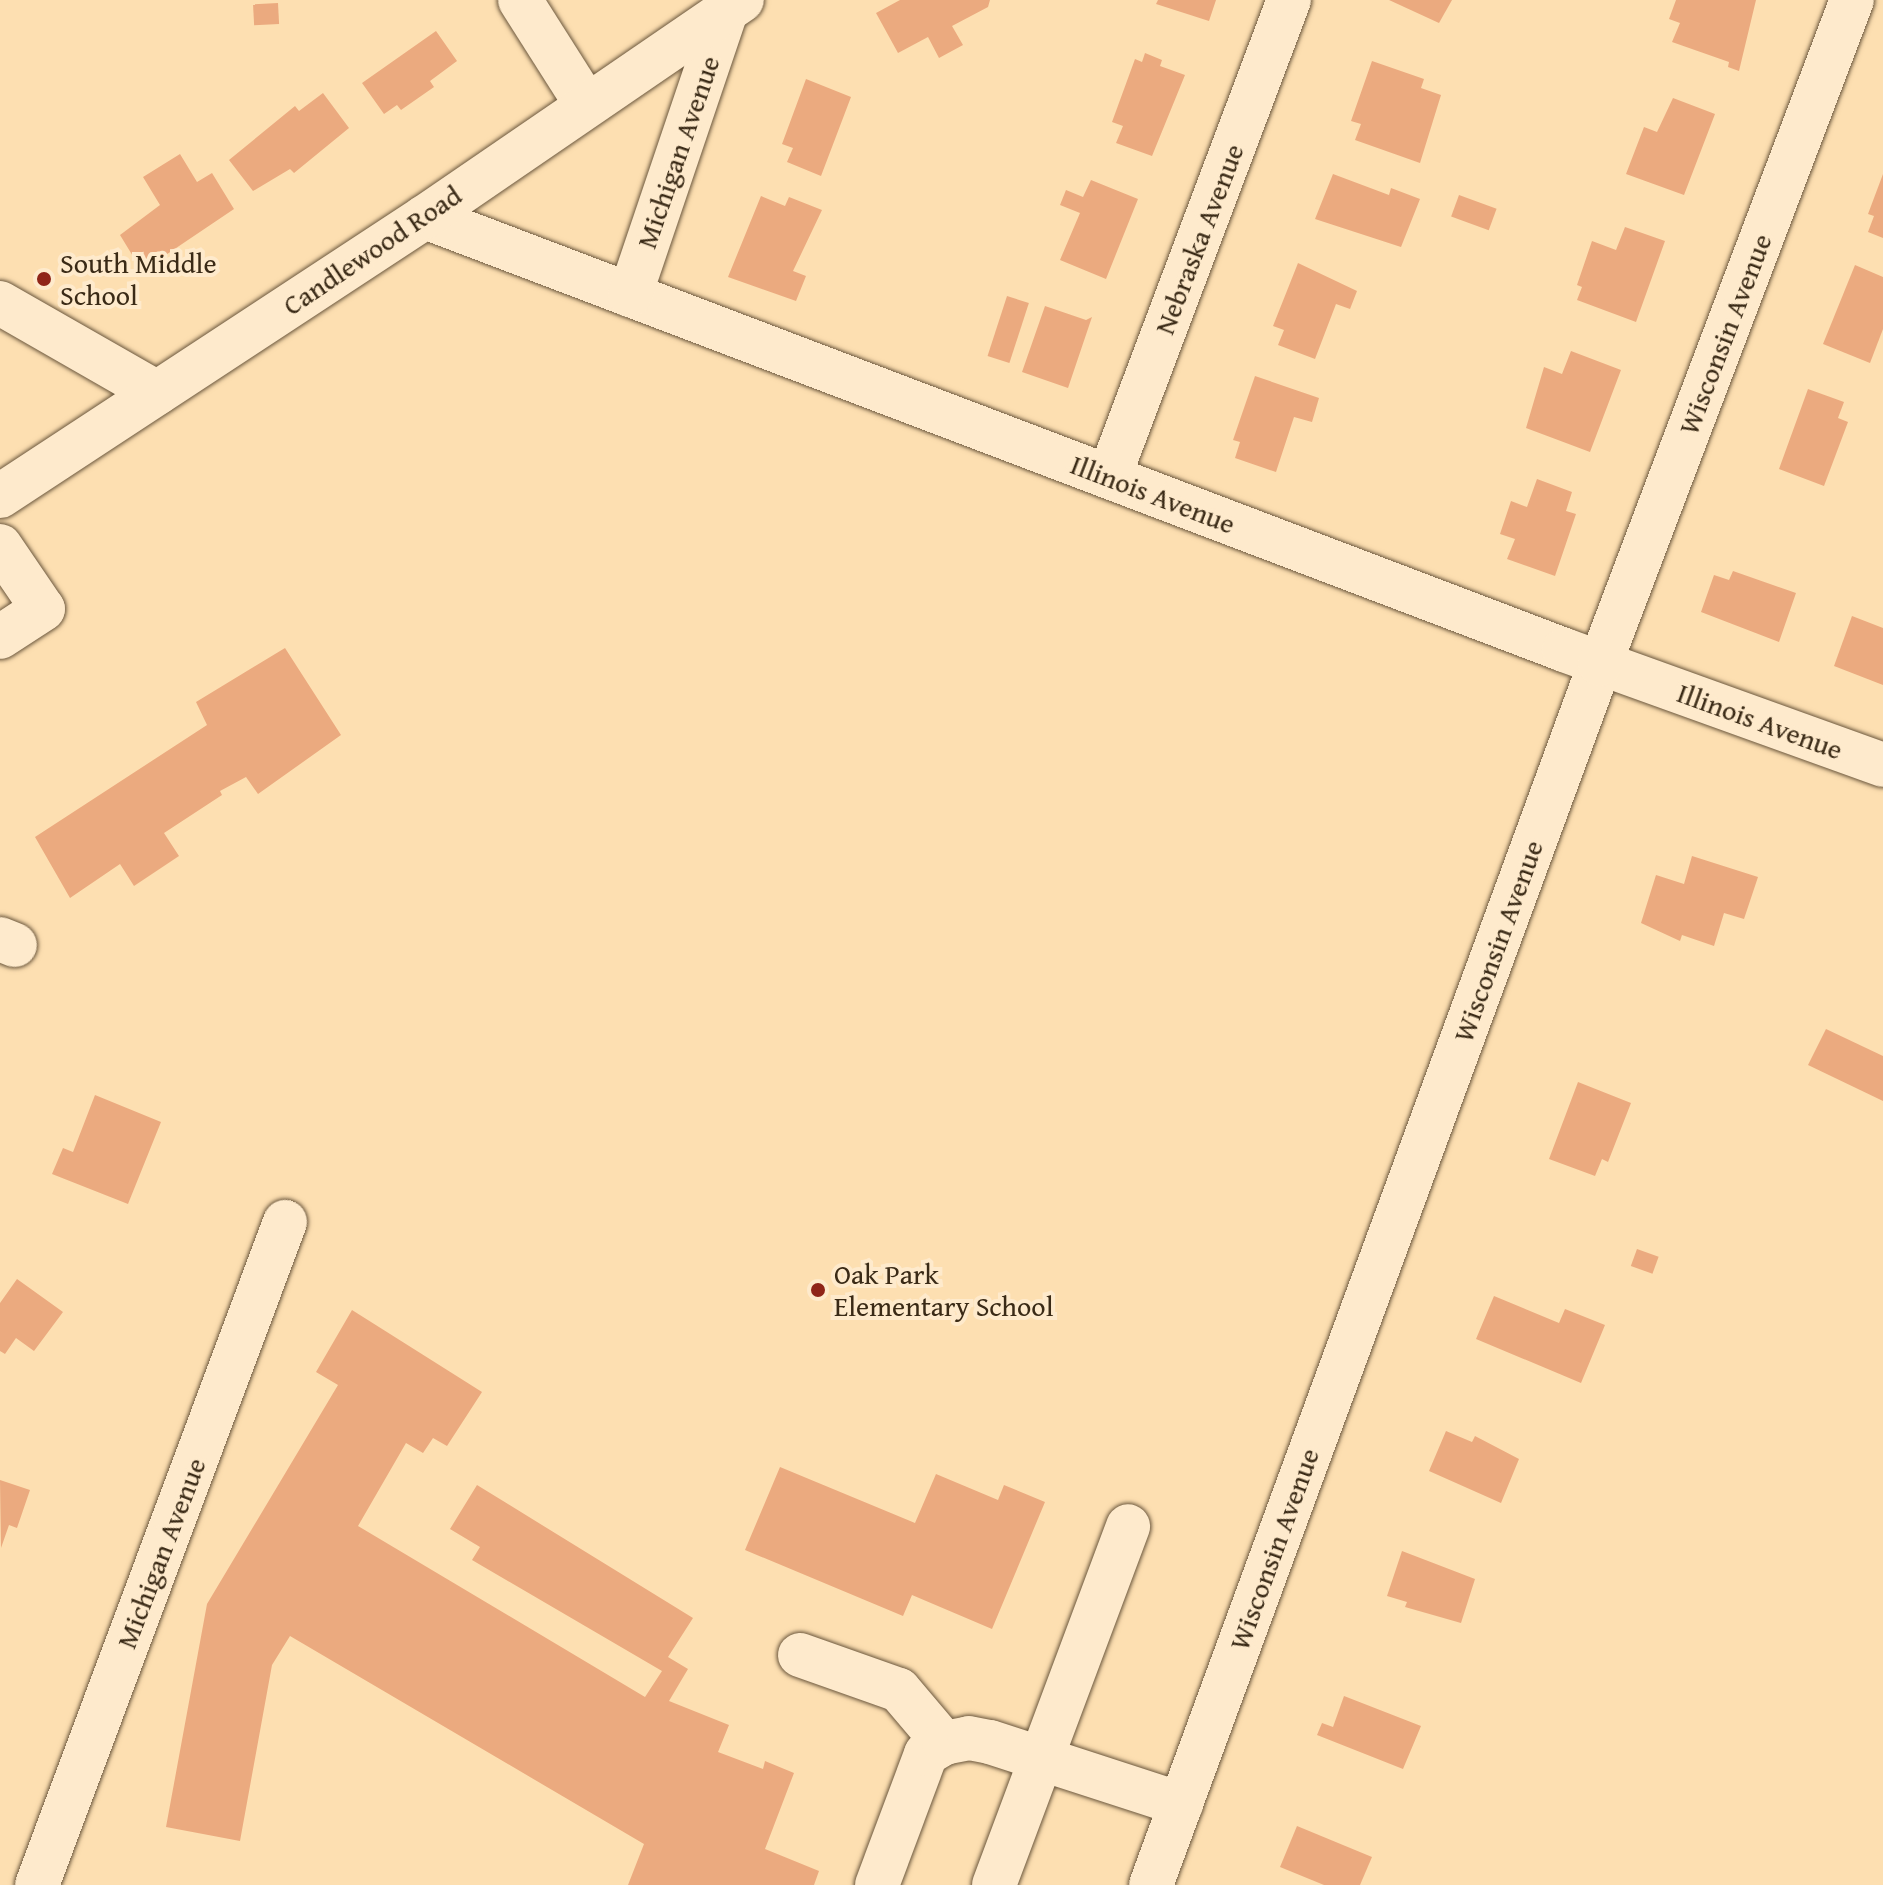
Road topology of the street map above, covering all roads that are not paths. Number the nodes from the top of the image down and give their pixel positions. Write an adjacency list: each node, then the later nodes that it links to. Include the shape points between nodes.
1 (520, 0): 5 (street)
2 (1289, 0): 10 (street, Nebraska Avenue)
3 (1852, 0): 14 (street, Wisconsin Avenue)
4 (734, 4): 5 (street, Candlewood Road); 7 (street, Michigan Avenue)
5 (586, 104): 6 (street, Candlewood Road)
6 (425, 217): 7 (street, Illinois Avenue); 9 (street, Candlewood Road)
7 (630, 295): 10 (street, Illinois Avenue)
8 (0, 303): 9 (street)
9 (157, 393): 11 (street, Candlewood Road)
10 (1109, 477): 14 (street, Illinois Avenue)
11 (0, 496)
12 (0, 546): 13 (street, via 43,609)
13 (0, 637)
14 (1600, 664): 15 (street, Illinois Avenue); 21 (street, Wisconsin Avenue)
15 (1883, 765)
16 (285, 1222): 22 (street, Michigan Avenue)
17 (1128, 1526): 20 (street)
18 (800, 1655): 19 (street, via 899,1690)
19 (944, 1743): 20 (street, via 969,1738); 23 (street, via 926,1754)
20 (1040, 1759): 21 (street); 24 (street)
21 (1181, 1804): 25 (street, Wisconsin Avenue)
22 (37, 1885)
23 (877, 1885)
24 (994, 1885)
25 (1151, 1885)

